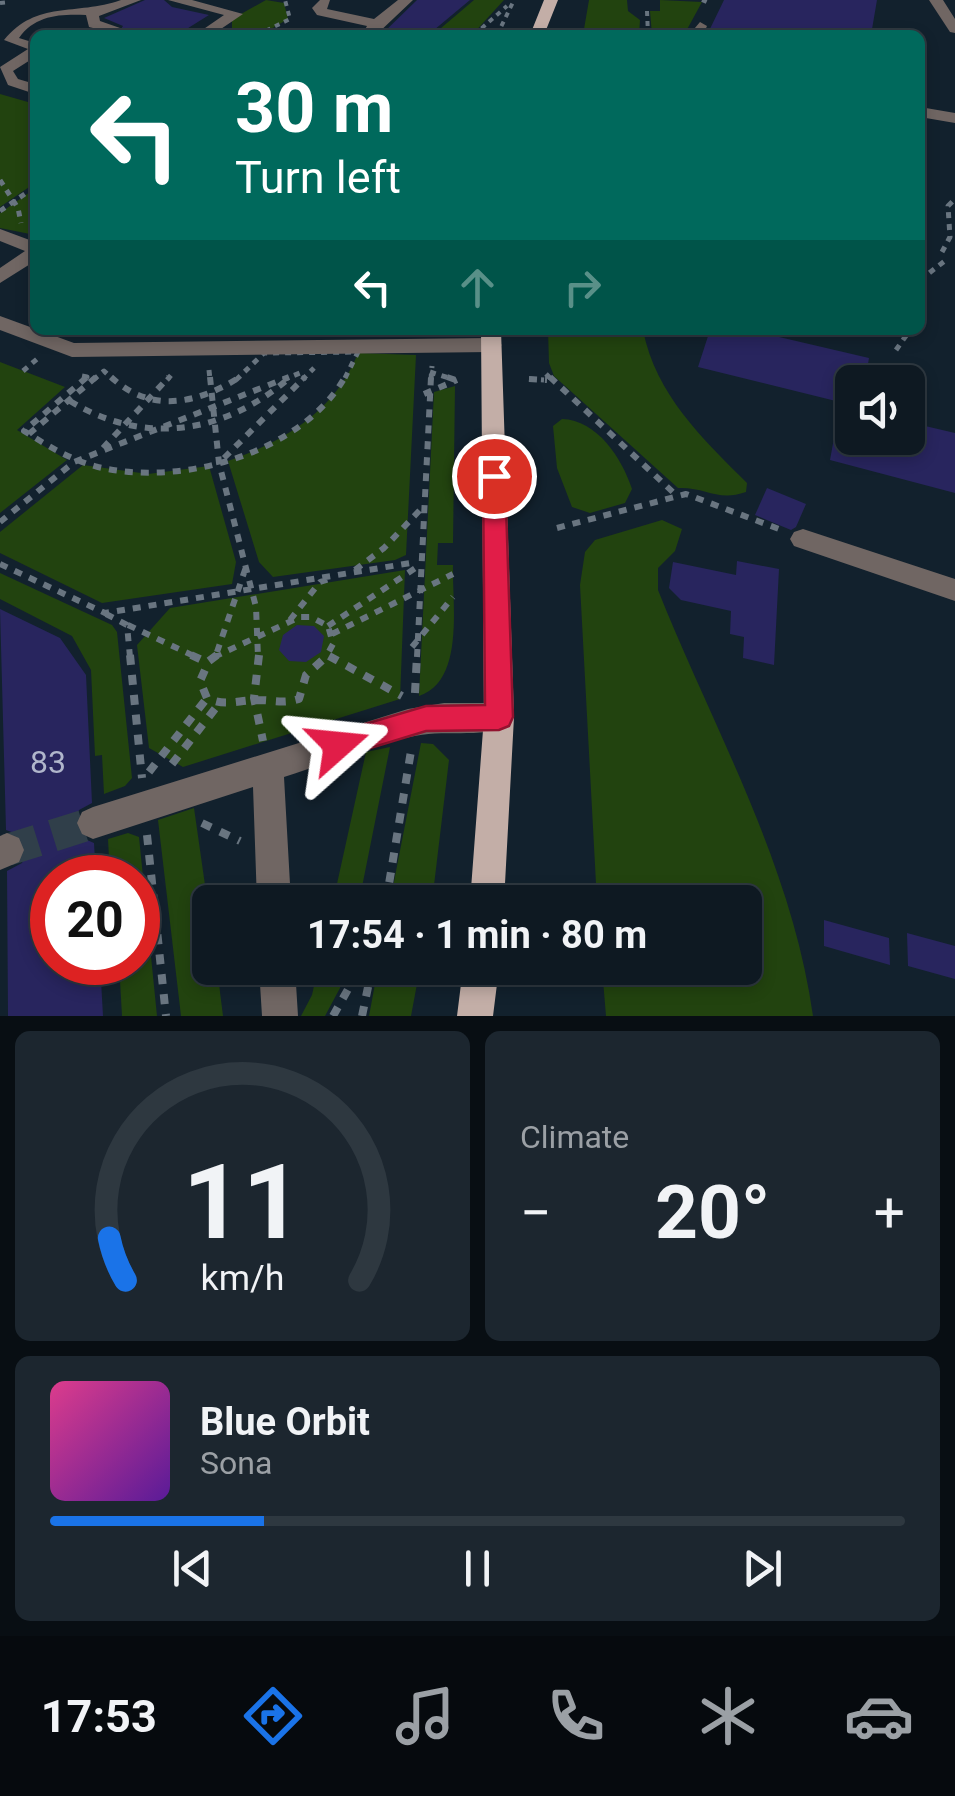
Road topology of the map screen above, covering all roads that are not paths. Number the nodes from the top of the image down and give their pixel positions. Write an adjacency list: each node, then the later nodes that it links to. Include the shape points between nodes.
1 (134, 0): 8 (street)
2 (175, 0): 11 (street, via 236,14)
3 (406, 0): 12 (street)
4 (551, 0): 13 (main road)
5 (936, 0): 9 (street)
6 (325, 2): 12 (street, via 322,12)
7 (53, 5): 8 (street); 14 (street, via 11,40)
8 (92, 12): 10 (street, via 94,24)
9 (955, 29)
10 (111, 30)
11 (210, 30)
12 (373, 30)
13 (539, 30)
14 (30, 47)
15 (30, 52): 16 (street, via 5,70)
16 (30, 87)
17 (925, 113): 18 (street)
18 (955, 118)
19 (0, 235): 20 (street)
20 (30, 248)
21 (30, 254): 22 (street)
22 (0, 278)
23 (0, 324): 24 (street)
24 (30, 335)
25 (30, 335): 26 (street, via 72,350)
26 (356, 338): 27 (street, via 433,346)
27 (491, 338): 30 (main road)
28 (803, 539): 29 (street)
29 (955, 590)
30 (499, 717): 31 (street, via 411,711); 34 (main road)
31 (268, 767): 32 (street); 33 (street)
32 (93, 823)
33 (273, 885)
34 (488, 885)
35 (279, 985): 37 (street)
36 (479, 985): 38 (main road)
37 (280, 1016)
38 (475, 1016)

